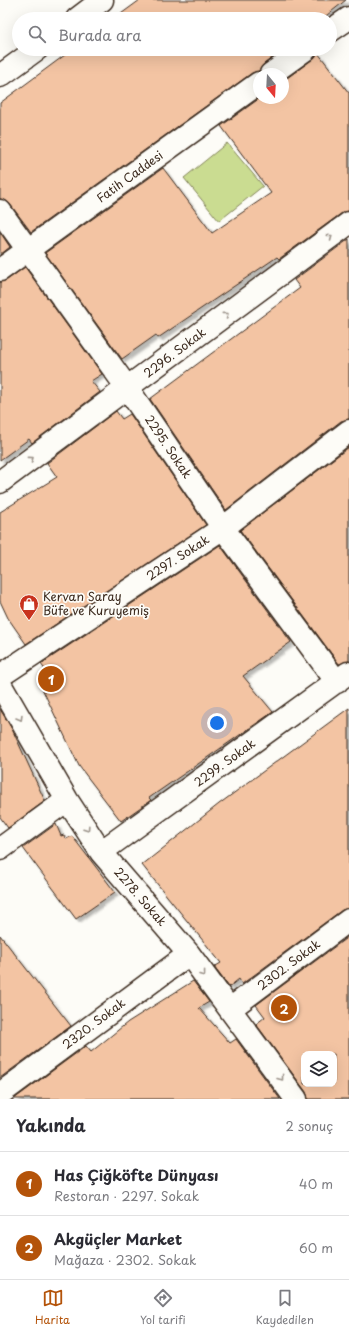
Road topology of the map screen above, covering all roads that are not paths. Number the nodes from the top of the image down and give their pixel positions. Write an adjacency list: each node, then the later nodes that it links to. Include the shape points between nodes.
1 (102, 0): 2 (street)
2 (86, 12)
3 (349, 18): 4 (street)
4 (337, 27)
5 (27, 56): 8 (street)
6 (296, 56): 7 (street)
7 (279, 68)
8 (0, 76)
9 (253, 87): 12 (street, Fatih Caddesi)
10 (0, 211): 12 (street, 2295. Sokak)
11 (349, 223): 14 (street, 2296. Sokak, one-way to 11)
12 (28, 250): 13 (street, Fatih Caddesi); 14 (street, 2295. Sokak)
13 (0, 270)
14 (128, 389): 16 (street, 2296. Sokak, one-way to 14); 17 (street, 2295. Sokak)
15 (349, 431): 17 (street, 2297. Sokak)
16 (0, 482)
17 (224, 528): 18 (street, 2297. Sokak); 19 (street, 2295. Sokak)
18 (0, 676)
19 (343, 678): 23 (street, 2299. Sokak)
20 (0, 684): 21 (street, 2278. Sokak, one-way to 21)
21 (67, 800): 22 (street); 23 (street, 2278. Sokak, one-way to 23)
22 (0, 849)
23 (102, 852): 25 (street, 2278. Sokak)
24 (349, 920): 26 (street, 2302. Sokak)
25 (189, 954): 26 (street, 2278. Sokak, one-way to 26); 27 (street, 2320. Sokak)
26 (230, 1009): 28 (street, 2278. Sokak, one-way to 28)
27 (0, 1094)
28 (296, 1099)

